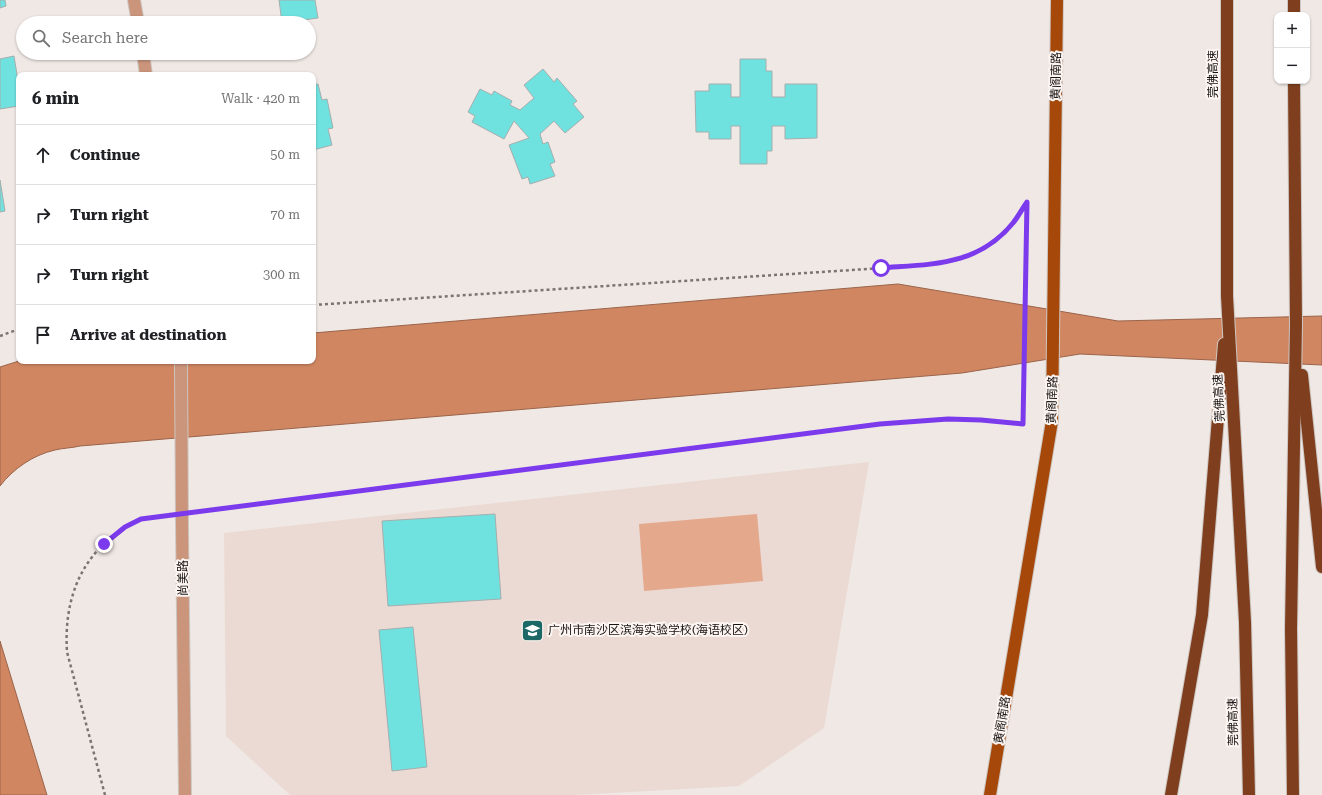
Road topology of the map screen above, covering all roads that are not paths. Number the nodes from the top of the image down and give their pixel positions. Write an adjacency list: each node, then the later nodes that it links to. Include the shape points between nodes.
1 (134, 0): 6 (street)
2 (1057, 0): 15 (main road, 黄阁南路, via 1052,421)
3 (1227, 0): 10 (highway, 莞佛高速)
4 (1294, 0): 5 (highway)
5 (1294, 12)
6 (137, 16)
7 (144, 60): 8 (street)
8 (146, 72)
9 (1294, 84): 11 (highway)
10 (1228, 296): 16 (highway, via 1202,615); 17 (highway, 莞佛高速, via 1245,622)
11 (1296, 323): 13 (highway); 18 (highway, via 1291,629)
12 (181, 364): 14 (street, 尚美路, bridge)
13 (1322, 567)
14 (185, 795)
15 (990, 795)
16 (1171, 795)
17 (1249, 795)
18 (1293, 795)

